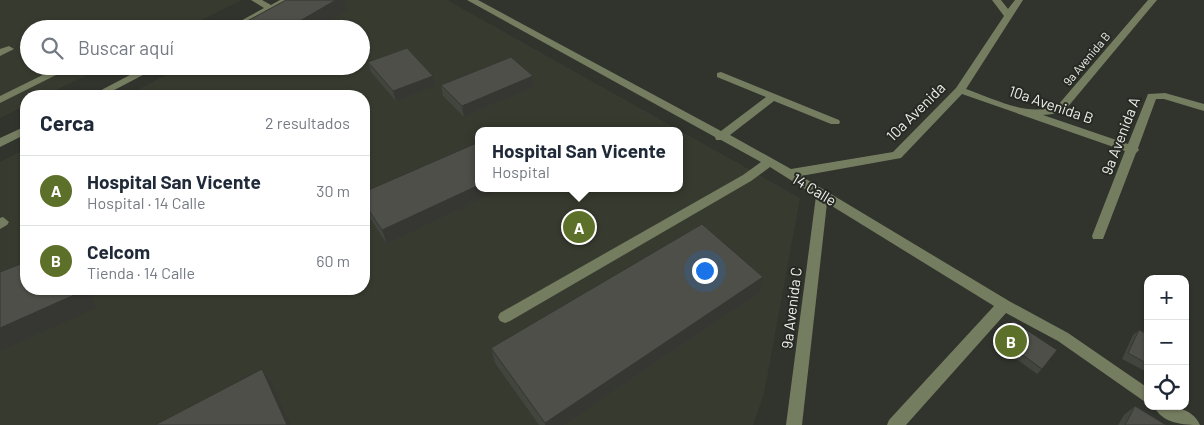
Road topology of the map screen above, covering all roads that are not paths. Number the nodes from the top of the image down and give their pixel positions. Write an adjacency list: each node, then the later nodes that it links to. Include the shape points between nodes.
1 (255, 0): 8 (street)
2 (287, 0): 8 (street)
3 (996, 0): 9 (street)
4 (1019, 0): 9 (street, 10a Avenida)
5 (1140, 0): 7 (street)
6 (475, 1): 24 (street, 14 Calle)
7 (1152, 2): 21 (street, 9a Avenida B, via 1062,107 1053,111)
8 (271, 8): 10 (street)
9 (1008, 16): 17 (street, 10a Avenida)
10 (248, 20)
11 (51, 75): 14 (street)
12 (137, 75): 16 (street)
13 (720, 75): 18 (street)
14 (20, 90)
15 (20, 90): 19 (street)
16 (107, 90)
17 (960, 90): 21 (street, 10a Avenida B); 28 (street, 10a Avenida, via 897,155)
18 (774, 96): 22 (street); 24 (street)
19 (0, 100)
20 (1204, 108): 26 (street, 9a Avenida A, via 1165,96 1152,96)
21 (1028, 112): 26 (street, 10a Avenida B)
22 (835, 122)
23 (20, 133): 25 (street)
24 (720, 137): 27 (street, 14 Calle)
25 (0, 144)
26 (1133, 150): 30 (street, 9a Avenida A)
27 (770, 162): 28 (street, 14 Calle); 32 (street)
28 (787, 174): 29 (street, 14 Calle)
29 (822, 195): 31 (street, 14 Calle); 35 (street, 9a Avenida C)
30 (1098, 236)
31 (1004, 305): 33 (street, 14 Calle, via 1063,337); 36 (street)
32 (505, 317)
33 (1144, 393)
34 (1168, 410): 37 (street)
35 (794, 425)
36 (895, 425)
37 (1192, 425)

